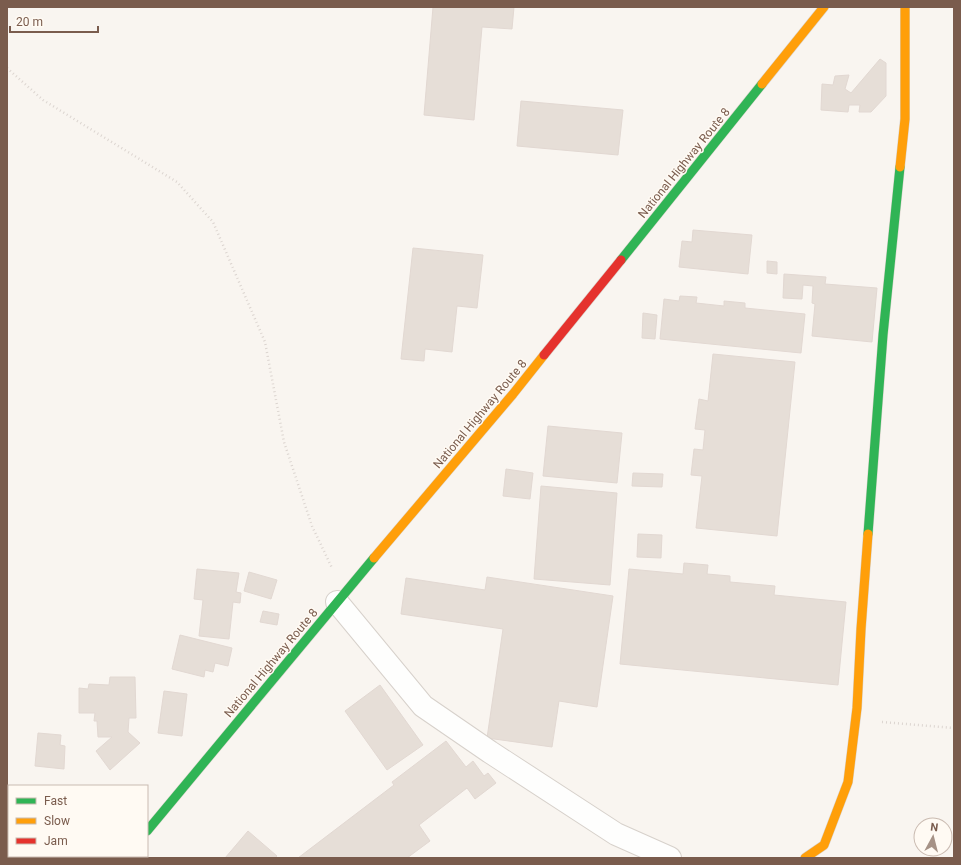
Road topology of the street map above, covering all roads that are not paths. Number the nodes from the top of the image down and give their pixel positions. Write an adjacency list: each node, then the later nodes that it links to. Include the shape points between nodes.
1 (824, 7): 3 (main road, National Highway Route 8, via 513,394)
2 (905, 7): 5 (main road, via 905,119 883,335 855,719 848,782)
3 (340, 598): 4 (main road, National Highway Route 8); 6 (street, via 423,706 616,834)
4 (148, 831)
5 (826, 851): 7 (main road)
6 (670, 858)
7 (805, 858)

